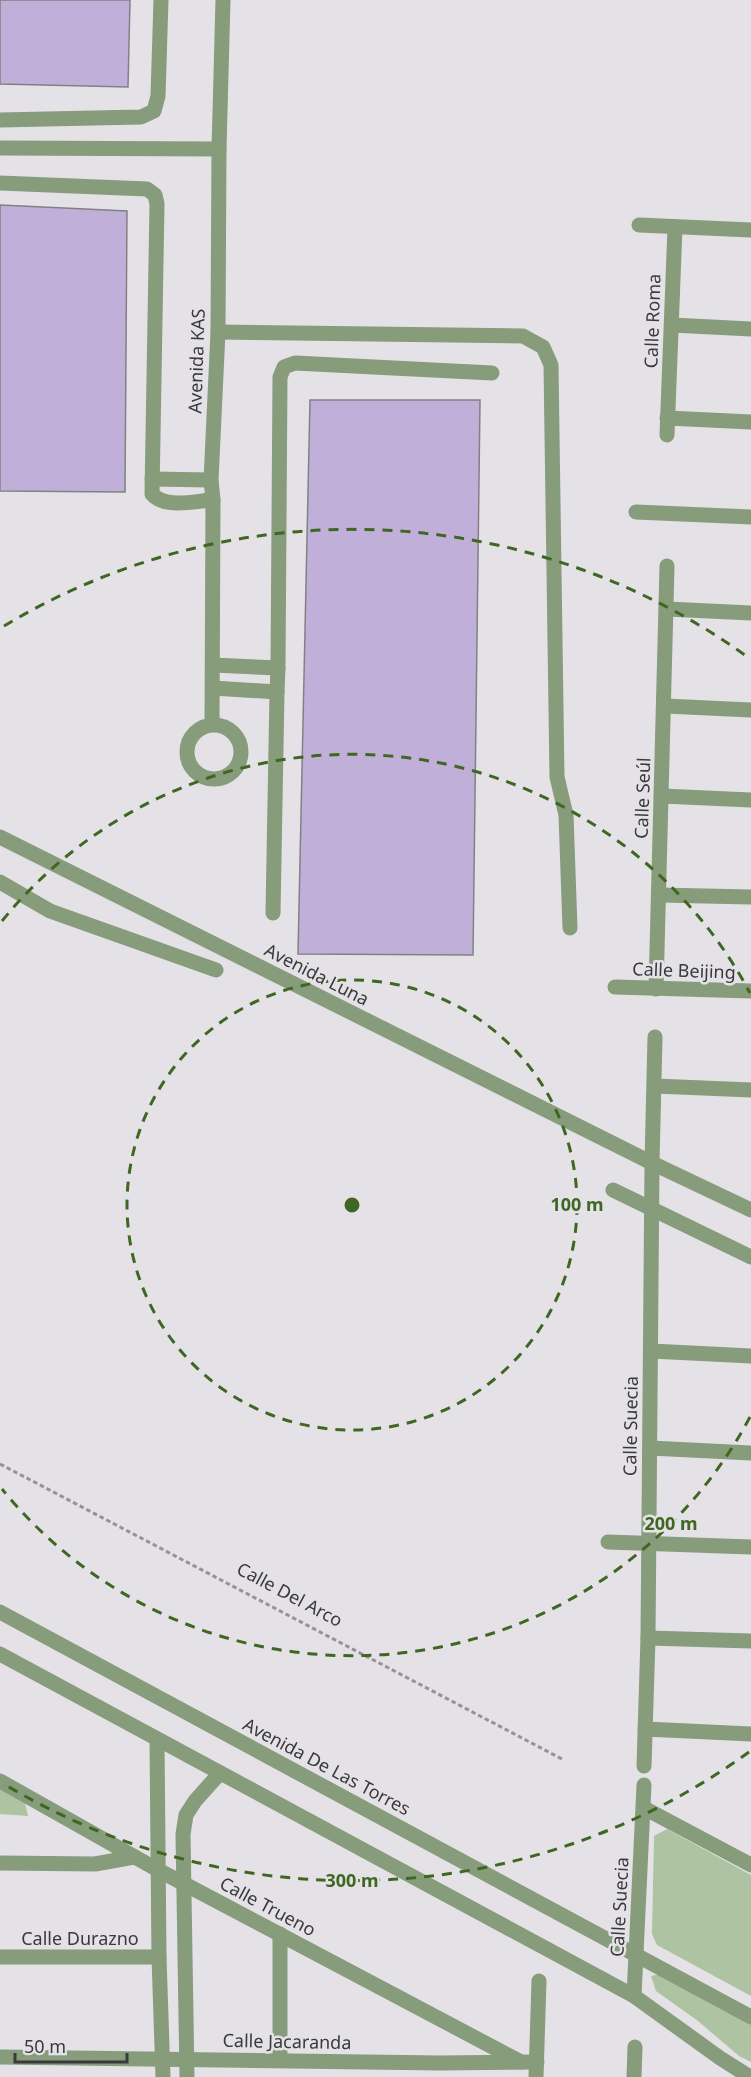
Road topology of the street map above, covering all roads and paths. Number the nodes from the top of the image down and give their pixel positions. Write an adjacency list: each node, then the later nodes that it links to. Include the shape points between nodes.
1 (161, 0): 3 (street, via 158,96 154,111 141,117)
2 (223, 0): 5 (street, Avenida KAS)
3 (0, 120)
4 (0, 148): 5 (street)
5 (219, 149): 12 (street, Avenida KAS)
6 (0, 183): 17 (street, via 147,189 155,195)
7 (639, 225): 8 (street)
8 (675, 227): 9 (street); 10 (street, Calle Roma)
9 (751, 230)
10 (672, 325): 11 (street); 14 (street, Calle Roma)
11 (751, 329)
12 (218, 332): 18 (street, Avenida KAS); 39 (street, via 523,336 543,346 551,364 557,777 566,815)
13 (492, 373): 26 (street, via 295,363 284,367 280,377)
14 (667, 418): 15 (street); 16 (street, Calle Roma)
15 (751, 422)
16 (667, 435)
17 (152, 479): 18 (street); 19 (street, via 152,494 166,503)
18 (211, 480): 19 (street, Avenida KAS)
19 (213, 500): 25 (street, Avenida KAS)
20 (636, 512): 21 (street)
21 (751, 517)
22 (667, 566): 23 (street, Calle Seúl)
23 (667, 609): 24 (street); 29 (street, Calle Seúl)
24 (751, 613)
25 (213, 665): 26 (street); 27 (street, Avenida KAS)
26 (278, 668): 28 (street)
27 (213, 688): 28 (street); 31 (street, Avenida KAS)
28 (277, 692): 38 (street)
29 (665, 706): 30 (street); 32 (street, Calle Seúl)
30 (751, 710)
31 (212, 724)
32 (662, 796): 33 (street); 36 (street, Calle Seúl)
33 (751, 800)
34 (0, 837): 47 (street, Avenida Luna)
35 (0, 882): 40 (street, via 50,911)
36 (659, 895): 37 (street); 42 (street, Calle Seúl)
37 (751, 897)
38 (273, 914)
39 (570, 928)
40 (216, 970)
41 (615, 987): 42 (street, Calle Beijing)
42 (656, 989): 43 (street, Calle Beijing)
43 (751, 991)
44 (655, 1037): 45 (street, Calle Suecia)
45 (655, 1086): 46 (street); 47 (street, Calle Suecia)
46 (751, 1090)
47 (652, 1163): 49 (street, Calle Suecia); 50 (street, Avenida Luna)
48 (613, 1190): 49 (street)
49 (652, 1208): 51 (street); 52 (street, Calle Suecia)
50 (751, 1210)
51 (751, 1257)
52 (651, 1351): 53 (street); 54 (street, Calle Suecia)
53 (751, 1356)
54 (650, 1448): 55 (street); 58 (street, Calle Suecia)
55 (751, 1453)
56 (0, 1464): 67 (path, Calle Del Arco)
57 (608, 1542): 58 (street)
58 (648, 1543): 59 (street); 61 (street, Calle Suecia)
59 (751, 1547)
60 (0, 1612): 79 (street, Avenida De Las Torres)
61 (648, 1638): 62 (street); 64 (street, Calle Suecia)
62 (751, 1641)
63 (0, 1654): 66 (street)
64 (645, 1729): 65 (street); 68 (street, Calle Suecia)
65 (751, 1734)
66 (156, 1740): 69 (street); 76 (street)
67 (562, 1759)
68 (644, 1766)
69 (220, 1773): 77 (street, via 186,1815); 83 (street)
70 (0, 1781): 73 (street, Calle Trueno)
71 (644, 1785): 72 (street, Calle Suecia)
72 (644, 1808): 75 (street); 79 (street, Calle Suecia)
73 (134, 1857): 74 (street, via 96,1864); 76 (street, Calle Trueno)
74 (0, 1863)
75 (751, 1865)
76 (158, 1870): 77 (street, Calle Trueno); 81 (street)
77 (183, 1883): 78 (street, Calle Trueno); 87 (street)
78 (280, 1934): 89 (street); 90 (street, Calle Trueno)
79 (636, 1955): 83 (street, Calle Suecia); 84 (street, Avenida De Las Torres)
80 (0, 1957): 81 (street, Calle Durazno)
81 (159, 1957): 88 (street)
82 (539, 1981): 92 (street)
83 (634, 1996): 96 (street)
84 (751, 2017)
85 (634, 2047): 95 (street)
86 (0, 2057): 88 (street, Calle Jacaranda)
87 (187, 2059): 88 (street, Calle Jacaranda); 89 (street, Calle Jacaranda); 94 (street)
88 (163, 2060): 93 (street)
89 (280, 2061): 91 (street, Calle Jacaranda)
90 (521, 2062): 91 (street, Calle Jacaranda); 92 (street, Calle Jacaranda)
91 (440, 2070)
92 (537, 2070)
93 (163, 2077)
94 (188, 2077)
95 (634, 2077)
96 (750, 2077)

